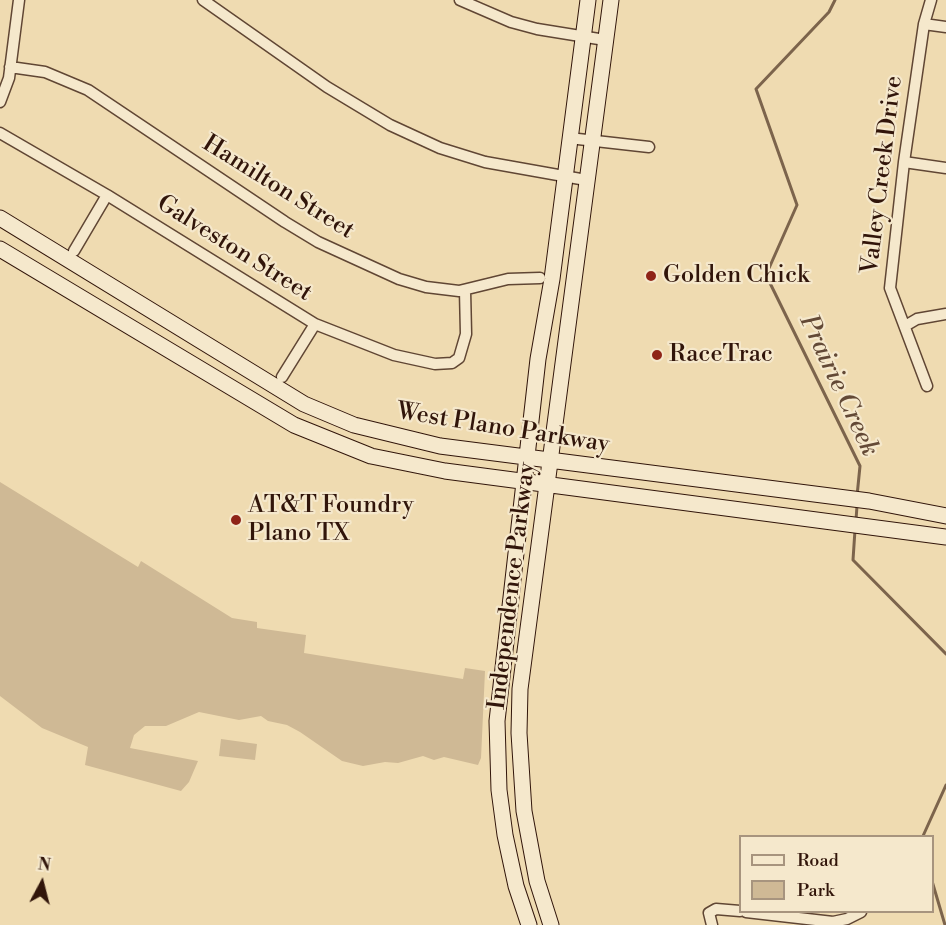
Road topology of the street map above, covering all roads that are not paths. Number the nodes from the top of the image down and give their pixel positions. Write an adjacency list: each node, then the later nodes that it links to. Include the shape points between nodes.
1 (19, 0): 11 (street)
2 (203, 0): 19 (street, via 327,87 390,125 464,156)
3 (460, 0): 9 (street, via 511,22)
4 (588, 0): 9 (main road, Independence Parkway)
5 (611, 0): 10 (main road, Independence Parkway)
6 (931, 0): 7 (street, Valley Creek Drive)
7 (924, 24): 8 (street); 17 (street, Valley Creek Drive)
8 (946, 27)
9 (582, 36): 10 (street); 14 (main road, Independence Parkway)
10 (605, 40): 15 (main road, Independence Parkway)
11 (10, 67): 12 (street); 26 (street, Hamilton Street, via 45,72 88,90 327,247 426,287)
12 (0, 102)
13 (0, 133): 21 (street, Galveston Street)
14 (568, 138): 15 (street); 19 (main road, Independence Parkway)
15 (591, 141): 16 (street); 20 (main road, Independence Parkway)
16 (649, 147)
17 (904, 162): 18 (street); 29 (street, Valley Creek Drive, via 890,288)
18 (946, 168)
19 (565, 177): 20 (street); 32 (main road, Independence Parkway)
20 (586, 180): 33 (main road, Independence Parkway)
21 (108, 195): 24 (street); 28 (street, Galveston Street)
22 (0, 218): 32 (main road, West Plano Parkway, via 320,412 354,425 440,446)
23 (0, 249): 34 (main road, West Plano Parkway, via 294,426 370,456 417,467)
24 (75, 251)
25 (540, 278): 26 (street, Hamilton Street, via 508,279)
26 (465, 290): 28 (street, Galveston Street, via 466,334 459,358 452,363 435,364 394,355)
27 (946, 314): 29 (street, via 917,319)
28 (315, 324): 30 (street)
29 (905, 326): 31 (street, Valley Creek Drive)
30 (282, 377)
31 (927, 386)
32 (527, 459): 33 (main road, West Plano Parkway); 34 (main road, Independence Parkway)
33 (551, 462): 35 (main road, West Plano Parkway); 36 (main road, Independence Parkway)
34 (524, 482): 36 (main road, West Plano Parkway); 45 (main road, Independence Parkway, via 497,722 505,835)
35 (726, 483): 37 (main road, West Plano Parkway); 38 (main road)
36 (547, 485): 38 (main road, West Plano Parkway); 46 (main road, Independence Parkway, via 520,689 519,733 531,855)
37 (752, 486): 39 (main road, via 733,495); 40 (main road, West Plano Parkway, via 869,501)
38 (694, 502): 39 (main road, West Plano Parkway)
39 (723, 506): 41 (main road, West Plano Parkway)
40 (946, 516)
41 (946, 537)
42 (739, 911): 47 (street, via 716,909 709,913)
43 (755, 913): 44 (street, via 833,922)
44 (859, 913)
45 (529, 925)
46 (551, 925)
47 (712, 925)

